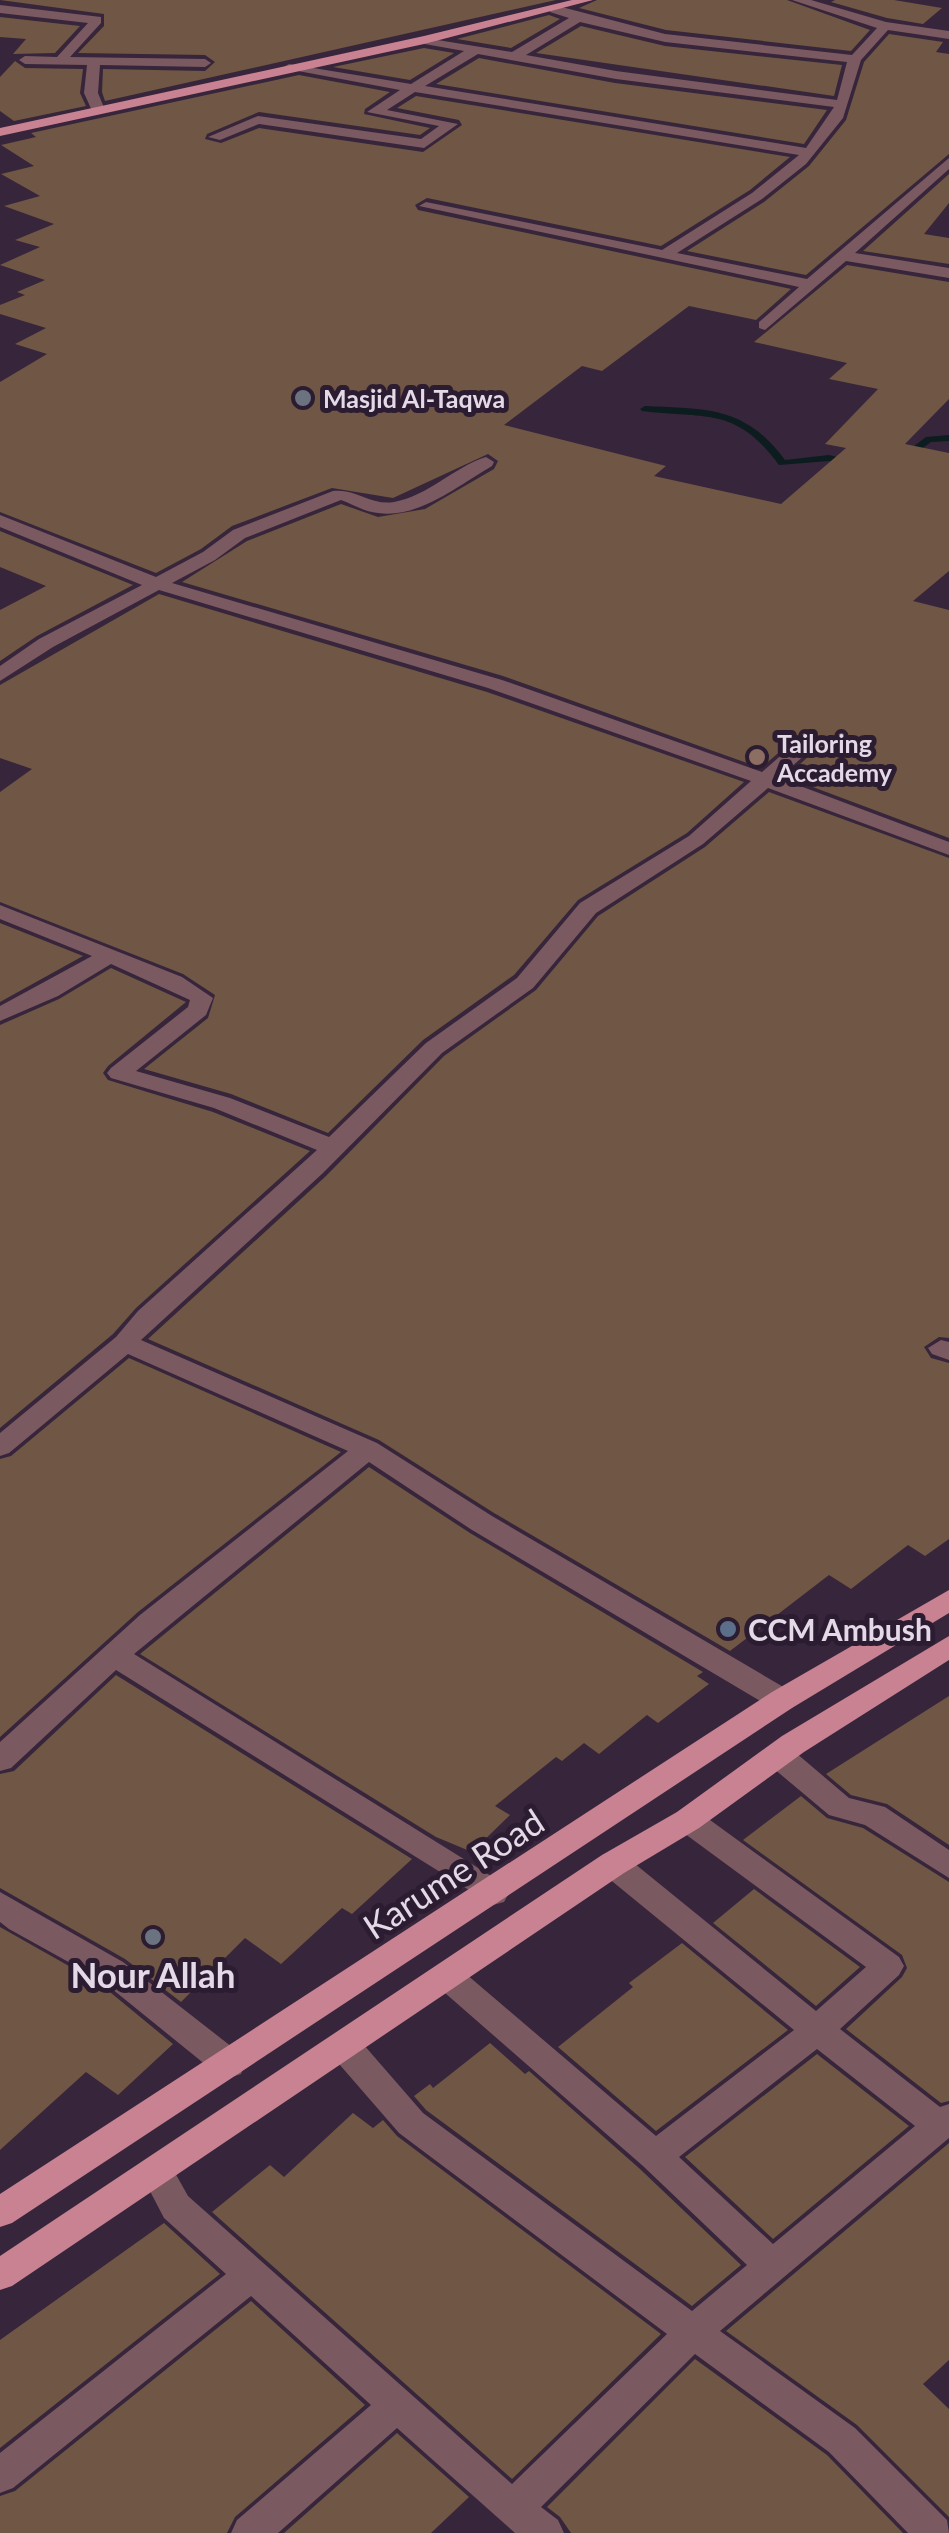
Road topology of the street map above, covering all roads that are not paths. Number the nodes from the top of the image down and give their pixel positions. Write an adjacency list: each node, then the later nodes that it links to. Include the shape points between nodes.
1 (587, 0): 3 (main road)
2 (798, 0): 6 (street)
3 (554, 8): 5 (street); 8 (main road)
4 (0, 9): 13 (street, via 91,12 96,20)
5 (578, 18): 10 (street); 12 (street, via 670,38)
6 (886, 26): 7 (street); 12 (street)
7 (949, 35)
8 (424, 40): 9 (street); 16 (main road)
9 (473, 51): 10 (street); 17 (street)
10 (512, 58): 18 (street)
11 (26, 60): 13 (street)
12 (855, 60): 18 (street)
13 (60, 61): 14 (street)
14 (94, 62): 15 (street); 19 (street, via 91,93)
15 (205, 64)
16 (289, 68): 17 (street); 19 (main road)
17 (410, 91): 21 (street, via 374,112 452,124 421,145 258,120); 22 (street)
18 (840, 104): 22 (street)
19 (98, 110): 20 (main road)
20 (0, 132)
21 (215, 137)
22 (808, 152): 25 (street, via 756,198)
23 (949, 162): 26 (street)
24 (426, 206): 25 (street)
25 (662, 256): 28 (street)
26 (845, 256): 27 (street); 28 (street)
27 (949, 273)
28 (812, 286): 29 (street)
29 (765, 325)
30 (486, 462): 32 (street, via 390,508 330,497 239,534)
31 (0, 520): 32 (street)
32 (153, 584): 33 (street); 35 (street, via 432,664)
33 (0, 675)
34 (801, 748): 35 (street)
35 (767, 779): 36 (street); 40 (street, via 696,840 588,908 525,983 434,1048)
36 (949, 849)
37 (0, 911): 38 (street)
38 (110, 955): 39 (street); 40 (street, via 202,998 198,1010 120,1072)
39 (0, 1014)
40 (332, 1147): 41 (street)
41 (124, 1343): 42 (street); 43 (street)
42 (0, 1447)
43 (368, 1449): 46 (street); 47 (street)
44 (949, 1600): 47 (main road, Karume Road)
45 (949, 1646): 48 (main road)
46 (114, 1655): 49 (street); 53 (street)
47 (782, 1700): 53 (main road, Karume Road)
48 (778, 1755): 50 (main road); 52 (street, via 840,1807 874,1815)
49 (0, 1760)
50 (688, 1820): 51 (main road); 56 (street, via 888,1966)
51 (612, 1864): 55 (main road); 56 (street)
52 (949, 1866)
53 (492, 1893): 58 (main road, Karume Road)
54 (0, 1904): 58 (street, via 112,1971)
55 (448, 1978): 57 (main road); 60 (street)
56 (817, 2030): 59 (street); 60 (street)
57 (345, 2047): 61 (main road); 66 (street, via 412,2123)
58 (229, 2064): 62 (main road, Karume Road)
59 (944, 2122): 63 (street)
60 (654, 2156): 63 (street)
61 (156, 2172): 64 (street, via 176,2207); 65 (main road)
62 (0, 2212)
63 (774, 2268): 66 (street)
64 (252, 2274): 67 (street); 68 (street)
65 (0, 2275)
66 (692, 2333): 69 (street); 72 (street, via 842,2440)
67 (397, 2404): 69 (street); 70 (street)
68 (0, 2476)
69 (514, 2509): 71 (street)
70 (250, 2533)
71 (545, 2533)
72 (934, 2533)

